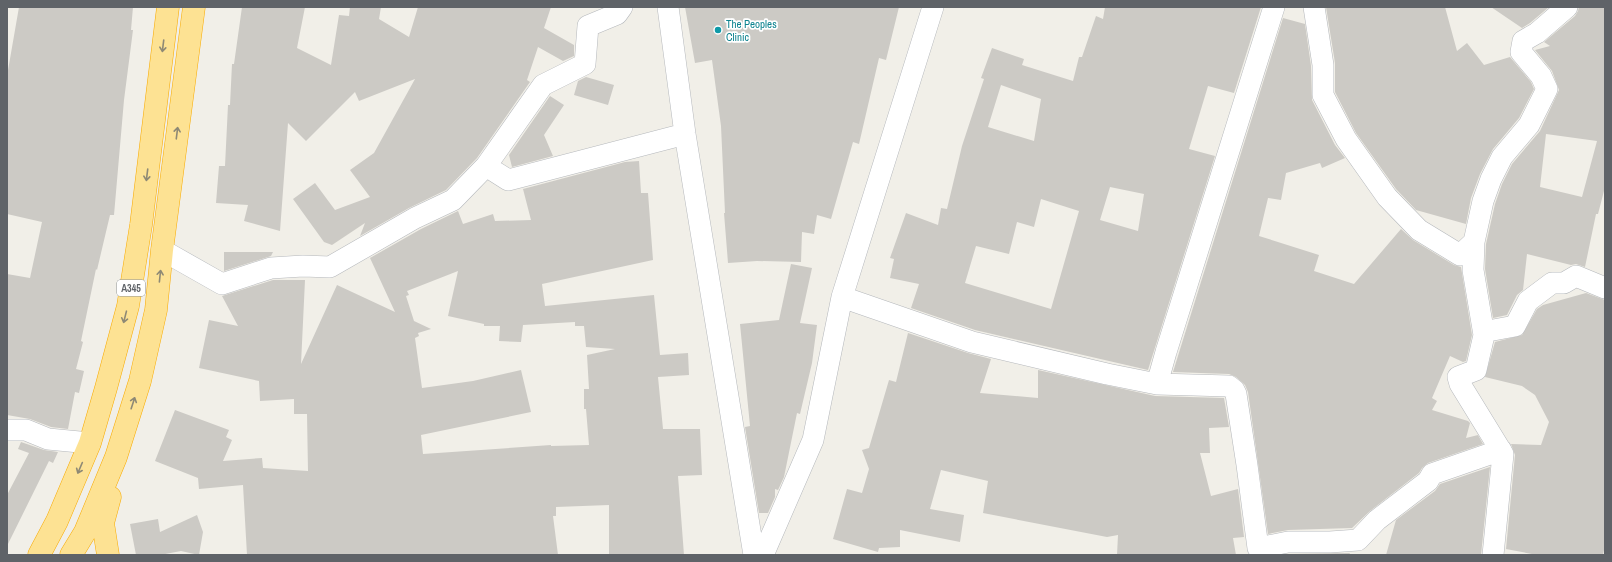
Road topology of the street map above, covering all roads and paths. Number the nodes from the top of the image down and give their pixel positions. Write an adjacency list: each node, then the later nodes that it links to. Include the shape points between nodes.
1 (168, 7): 19 (highway, A345, one-way to 19, via 141,225 129,299)
2 (194, 7): 12 (highway, A345, one-way to 2)
3 (622, 7): 10 (street, via 617,14 588,26 585,64 543,86)
4 (668, 7): 9 (street)
5 (933, 7): 14 (street)
6 (1274, 7): 16 (street)
7 (1314, 7): 11 (street, via 1323,65 1324,95 1346,139 1387,197 1419,230 1460,254)
8 (1567, 7): 11 (street, via 1537,33 1523,41 1521,52 1541,76 1547,89 1529,125 1502,157 1491,179)
9 (685, 134): 10 (street, via 508,180); 25 (street)
10 (486, 166): 12 (street, via 453,200 415,218 330,267 271,268 222,284)
11 (1474, 242): 15 (street, via 1473,270)
12 (162, 250): 18 (highway, A345, one-way to 12, via 140,381 156,310)
13 (1605, 288): 15 (street, via 1576,276 1564,283 1552,283 1528,301 1514,326 1488,331)
14 (842, 297): 16 (street, via 972,342); 26 (street, via 813,440)
15 (1484, 335): 20 (street, via 1476,370 1458,377)
16 (1157, 384): 21 (street, via 1229,386 1234,390)
17 (7, 430): 19 (street, via 26,430 48,439)
18 (123, 436): 23 (highway, A345, via 85,532); 24 (highway, via 117,474 103,523)
19 (90, 443): 22 (highway, A345, one-way to 22, via 57,521)
20 (1501, 450): 21 (street, via 1432,474 1428,481 1377,520 1358,540 1288,542 1258,548); 28 (street, via 1503,454)
21 (1254, 524): 27 (street)
22 (39, 555)
23 (71, 555)
24 (108, 555)
25 (754, 555)
26 (763, 555)
27 (1248, 555)
28 (1493, 555)

